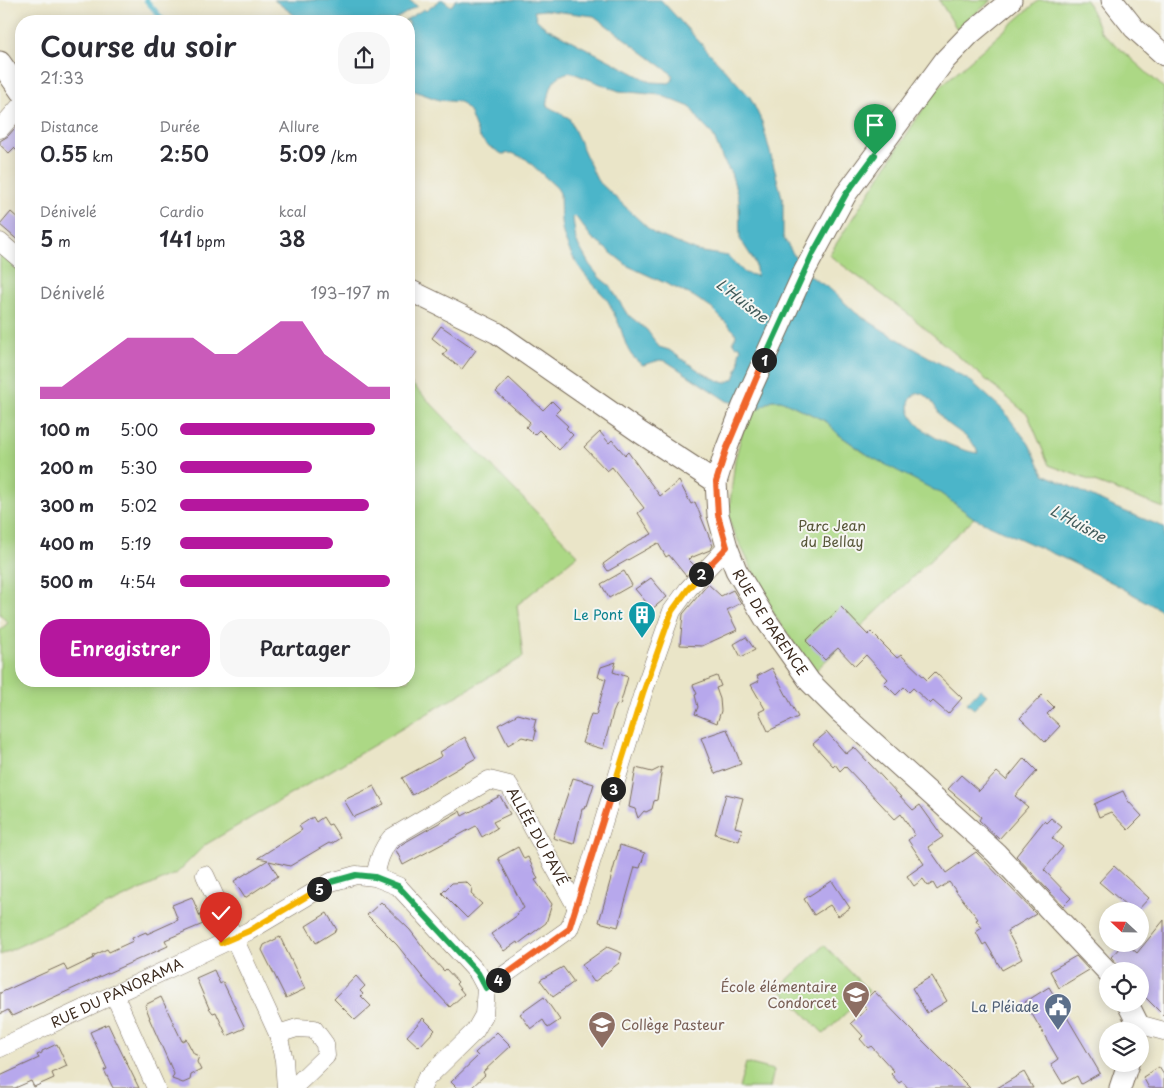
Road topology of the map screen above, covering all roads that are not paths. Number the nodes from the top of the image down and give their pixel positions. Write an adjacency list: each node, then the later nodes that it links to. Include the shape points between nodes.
1 (1011, 0): 11 (street, via 945,60 846,194 813,253 743,406)
2 (1112, 0): 3 (street, via 1134,28)
3 (1164, 55)
4 (0, 62): 5 (street)
5 (15, 83)
6 (15, 112): 7 (street)
7 (0, 129)
8 (0, 242): 9 (street)
9 (15, 255)
10 (415, 293): 11 (street, via 497,333)
11 (716, 482): 12 (street, RUE DE PARENCE, via 718,515)
12 (727, 547): 15 (street, via 672,611 643,693); 17 (street, RUE DE PARENCE, via 736,570 766,620 810,682 996,853)
13 (205, 875): 16 (street)
14 (375, 877): 15 (street, ALLÉE DU PAVÉ, via 382,852 391,838 489,780 509,785); 16 (street, RUE DU PANORAMA, via 356,875 331,882); 18 (street, via 398,886 478,973)
15 (577, 908): 18 (street, via 569,929)
16 (234, 938): 19 (street, RUE DU PANORAMA); 22 (street)
17 (1099, 962)
18 (486, 988): 28 (street, via 484,1015 474,1031 426,1079)
19 (114, 994): 23 (street, RUE DU PANORAMA); 25 (street)
20 (1149, 1029): 21 (street)
21 (1164, 1031)
22 (278, 1034): 26 (street); 27 (street, via 297,1028 314,1029 325,1044 326,1056)
23 (0, 1048)
24 (1125, 1072): 29 (street)
25 (156, 1088)
26 (286, 1088)
27 (293, 1088)
28 (422, 1088)
29 (1120, 1088)

